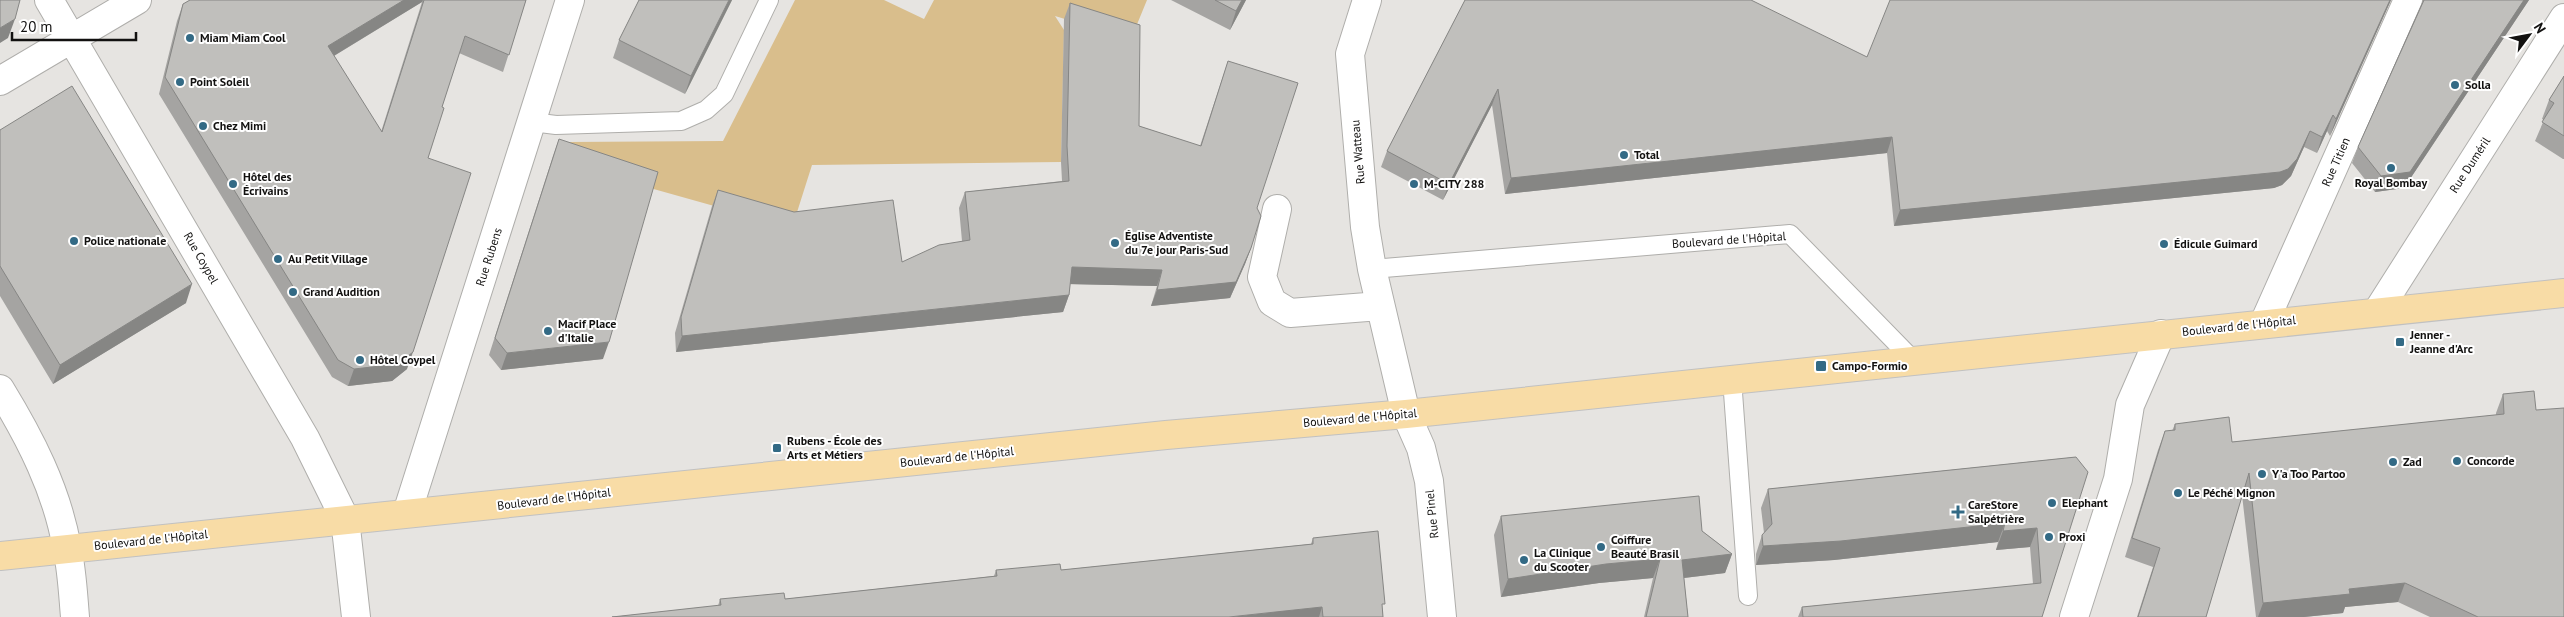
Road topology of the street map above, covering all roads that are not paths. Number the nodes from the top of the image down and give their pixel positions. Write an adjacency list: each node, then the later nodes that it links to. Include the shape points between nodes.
1 (50, 0): 8 (street, Rue Coypel)
2 (137, 0): 8 (street)
3 (570, 0): 10 (street, Rue Rubens)
4 (769, 0): 10 (lane, via 724,94 706,110 682,121 556,125)
5 (1367, 0): 12 (street, Rue Watteau, via 1350,54 1364,218)
6 (2408, 0): 16 (street, Rue Titien)
7 (2564, 18): 15 (street, Rue Duméril)
8 (73, 38): 9 (street); 23 (street, Rue Coypel, via 305,438)
9 (0, 81)
10 (532, 122): 22 (street, Rue Rubens)
11 (1277, 209): 14 (street, via 1262,277 1272,302 1290,314)
12 (1372, 269): 14 (street, Rue Watteau); 18 (lane, Boulevard de l'Hôpital, via 1790,234)
13 (2564, 293): 15 (main road, Boulevard de l'Hôpital)
14 (1380, 306): 21 (street, Rue Watteau)
15 (2377, 312): 16 (main road, Boulevard de l'Hôpital)
16 (2264, 323): 17 (main road, Boulevard de l'Hôpital)
17 (2161, 334): 18 (main road, Boulevard de l'Hôpital); 30 (street, via 2130,405 2118,478)
18 (1914, 361): 19 (main road, Boulevard de l'Hôpital)
19 (1732, 379): 21 (main road, Boulevard de l'Hôpital); 26 (lane)
20 (0, 388): 24 (street, via 27,432 39,460)
21 (1406, 414): 22 (main road, Boulevard de l'Hôpital, via 635,490 504,506); 29 (street, Rue Pinel, via 1429,481)
22 (407, 513): 23 (main road, Boulevard de l'Hôpital)
23 (345, 519): 24 (main road, Boulevard de l'Hôpital); 28 (street, Rue Coypel)
24 (67, 548): 25 (main road, Boulevard de l'Hôpital); 27 (street)
25 (0, 556)
26 (1748, 596)
27 (75, 617)
28 (356, 617)
29 (1442, 617)
30 (2074, 617)

